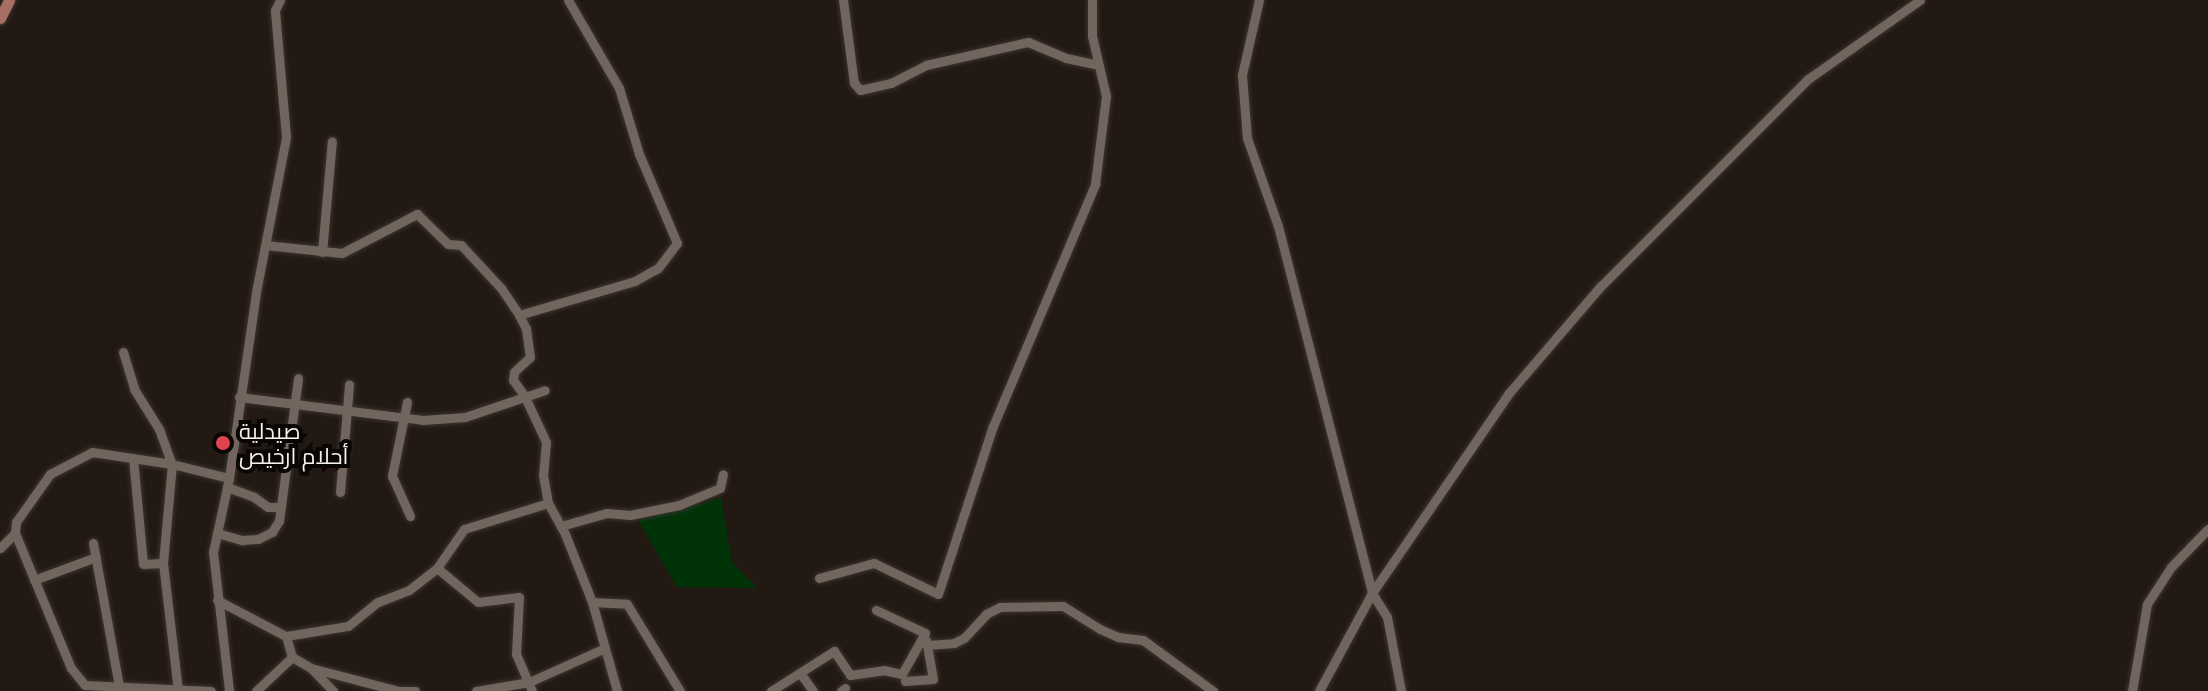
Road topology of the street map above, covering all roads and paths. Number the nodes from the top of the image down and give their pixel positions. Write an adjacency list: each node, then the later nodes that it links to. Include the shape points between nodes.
1 (280, 0): 11 (street, via 275,10 286,137)
2 (568, 0): 13 (street, via 619,88 639,154 677,243 658,268 635,281)
3 (843, 0): 9 (street, via 854,83 860,90 891,83 926,65 1028,42)
4 (1092, 0): 9 (street)
5 (1259, 0): 43 (street, via 1242,75 1247,138 1278,226)
6 (1920, 0): 43 (street, via 1808,79 1600,287 1509,393)
7 (5, 2): 8 (main road)
8 (0, 18)
9 (1098, 65): 41 (street, via 1106,118 1095,184 993,426 938,594 874,563)
10 (332, 141): 12 (street)
11 (265, 245): 12 (street); 19 (street)
12 (322, 252): 13 (street, via 342,253 417,214 448,244 461,245)
13 (519, 315): 18 (street, via 530,357 513,380)
14 (123, 352): 25 (street, via 134,389 159,429)
15 (298, 378): 21 (street)
16 (349, 384): 22 (street)
17 (545, 390): 18 (street)
18 (524, 395): 23 (street, via 465,417); 29 (street, via 546,442 543,475)
19 (239, 397): 21 (street); 27 (street)
20 (407, 402): 23 (street)
21 (295, 405): 22 (street); 30 (street, via 283,502)
22 (346, 409): 23 (street); 28 (street)
23 (403, 417): 31 (street, via 392,476)
24 (133, 458): 25 (street); 34 (street, via 92,452 64,464 37,488); 39 (street, via 143,564)
25 (172, 464): 27 (street); 39 (street)
26 (723, 474): 32 (street, via 720,488 679,505 630,515 607,513)
27 (228, 483): 30 (street, via 268,507); 35 (street)
28 (340, 492)
29 (548, 503): 32 (street); 40 (street, via 464,529)
30 (278, 507): 35 (street, via 279,521 258,539)
31 (410, 516)
32 (561, 526): 45 (street)
33 (2208, 529): 72 (street, via 2171,567 2147,604)
34 (15, 533): 37 (street); 42 (street)
35 (217, 533): 44 (street)
36 (93, 543): 38 (street)
37 (0, 548)
38 (96, 557): 42 (street); 57 (street)
39 (163, 563): 56 (street)
40 (437, 568): 48 (street, via 348,626); 55 (street, via 478,602 519,597 516,654)
41 (819, 578)
42 (34, 580): 57 (street, via 71,668 85,685)
43 (1372, 593): 70 (street); 71 (street, via 1387,617)
44 (217, 600): 48 (street); 59 (street)
45 (592, 602): 50 (street); 65 (street, via 627,604)
46 (876, 610): 47 (street)
47 (925, 633): 49 (street); 54 (street)
48 (286, 636): 51 (street)
49 (927, 645): 54 (street, via 933,679); 69 (street, via 964,638 1000,607 1063,606 1118,637 1143,640)
50 (605, 648): 55 (street); 64 (street)
51 (292, 657): 52 (street); 60 (street)
52 (311, 668): 61 (street); 62 (street)
53 (800, 673): 54 (street, via 834,651 850,675 884,670); 66 (street); 67 (street)
54 (904, 678): 68 (street)
55 (530, 687): 63 (street)
56 (178, 689): 57 (street); 58 (street)
57 (120, 690)
58 (211, 691)
59 (229, 691)
60 (256, 691)
61 (333, 691)
62 (415, 691)
63 (476, 691)
64 (617, 691)
65 (680, 691)
66 (771, 691)
67 (813, 691)
68 (901, 691)
69 (1213, 691)
70 (1319, 691)
71 (1401, 691)
72 (2132, 691)

